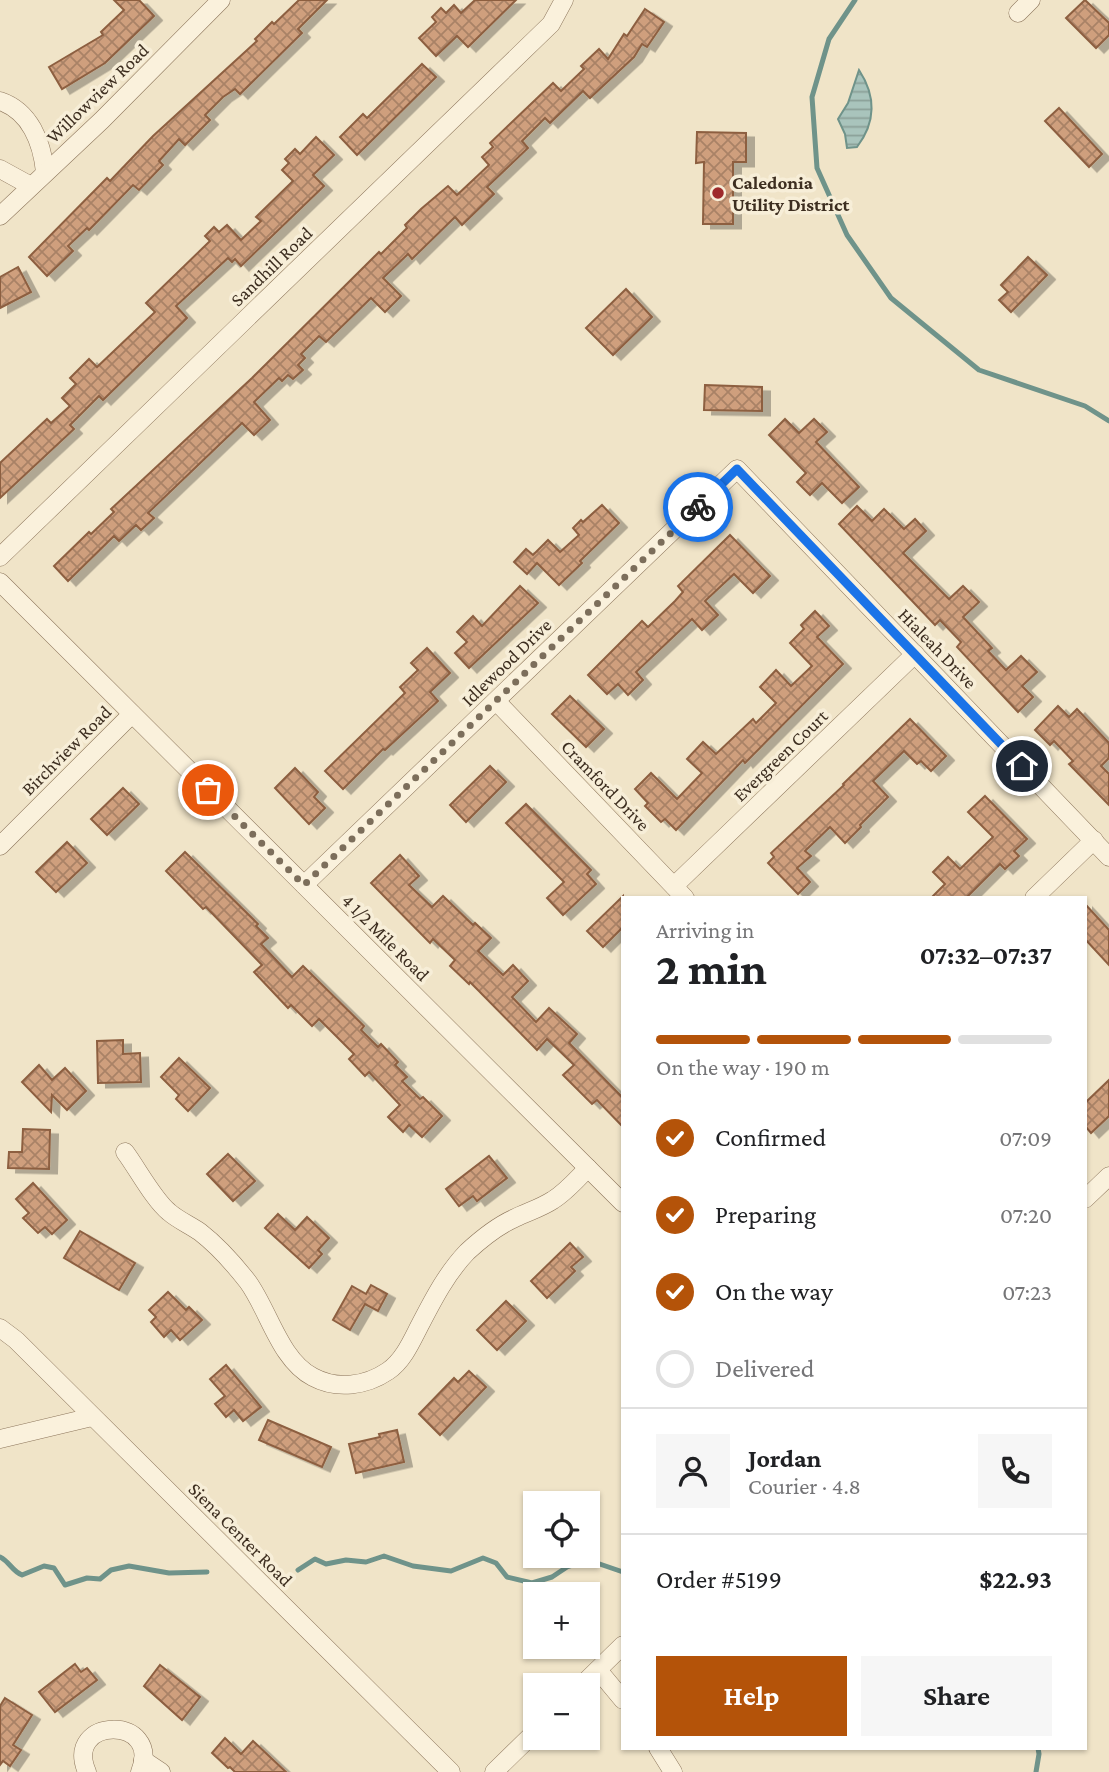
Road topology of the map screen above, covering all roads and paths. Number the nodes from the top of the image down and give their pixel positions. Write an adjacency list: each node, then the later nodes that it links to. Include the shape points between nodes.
1 (221, 0): 5 (street, Willowview Road)
2 (564, 0): 9 (street, Sandhill Road, via 551,24)
3 (0, 101): 5 (street, via 12,105 30,123 43,149)
4 (0, 169): 6 (street)
5 (45, 172): 6 (street, Willowview Road)
6 (31, 186): 7 (street, Willowview Road)
7 (0, 216)
8 (737, 469): 11 (street, Hialeah Drive); 12 (street, Idlewood Drive)
9 (0, 557)
10 (0, 582): 13 (street, 4 1/2 Mile Road)
11 (915, 654): 14 (street, Hialeah Drive); 18 (street, Evergreen Court)
12 (496, 701): 17 (street, Idlewood Drive); 18 (street, Cramford Drive)
13 (132, 714): 15 (street, Birchview Road); 17 (street, 4 1/2 Mile Road)
14 (1094, 840): 16 (street, Hialeah Drive); 19 (street)
15 (0, 846)
16 (1109, 857)
17 (304, 885): 21 (street, 4 1/2 Mile Road)
18 (680, 892)
19 (1036, 896)
20 (125, 1152): 21 (street, via 167,1211 201,1234 247,1281 297,1366 312,1377 344,1385 359,1384 391,1369 468,1252 512,1219 556,1199)
21 (588, 1168): 24 (street, 4 1/2 Mile Road)
22 (1109, 1176): 23 (street)
23 (1087, 1197)
24 (621, 1201)
25 (0, 1328): 26 (street, Siena Center Road)
26 (92, 1417): 27 (street); 37 (street, Siena Center Road)
27 (0, 1439)
28 (621, 1647): 29 (street)
29 (598, 1670): 30 (street); 31 (street)
30 (595, 1673)
31 (621, 1698)
32 (523, 1744): 38 (street)
33 (660, 1750): 39 (street)
34 (142, 1766): 35 (street, via 139,1741 132,1734 104,1730 88,1741 83,1760); 36 (street)
35 (87, 1772)
36 (161, 1772)
37 (451, 1772)
38 (494, 1772)
39 (673, 1772)

